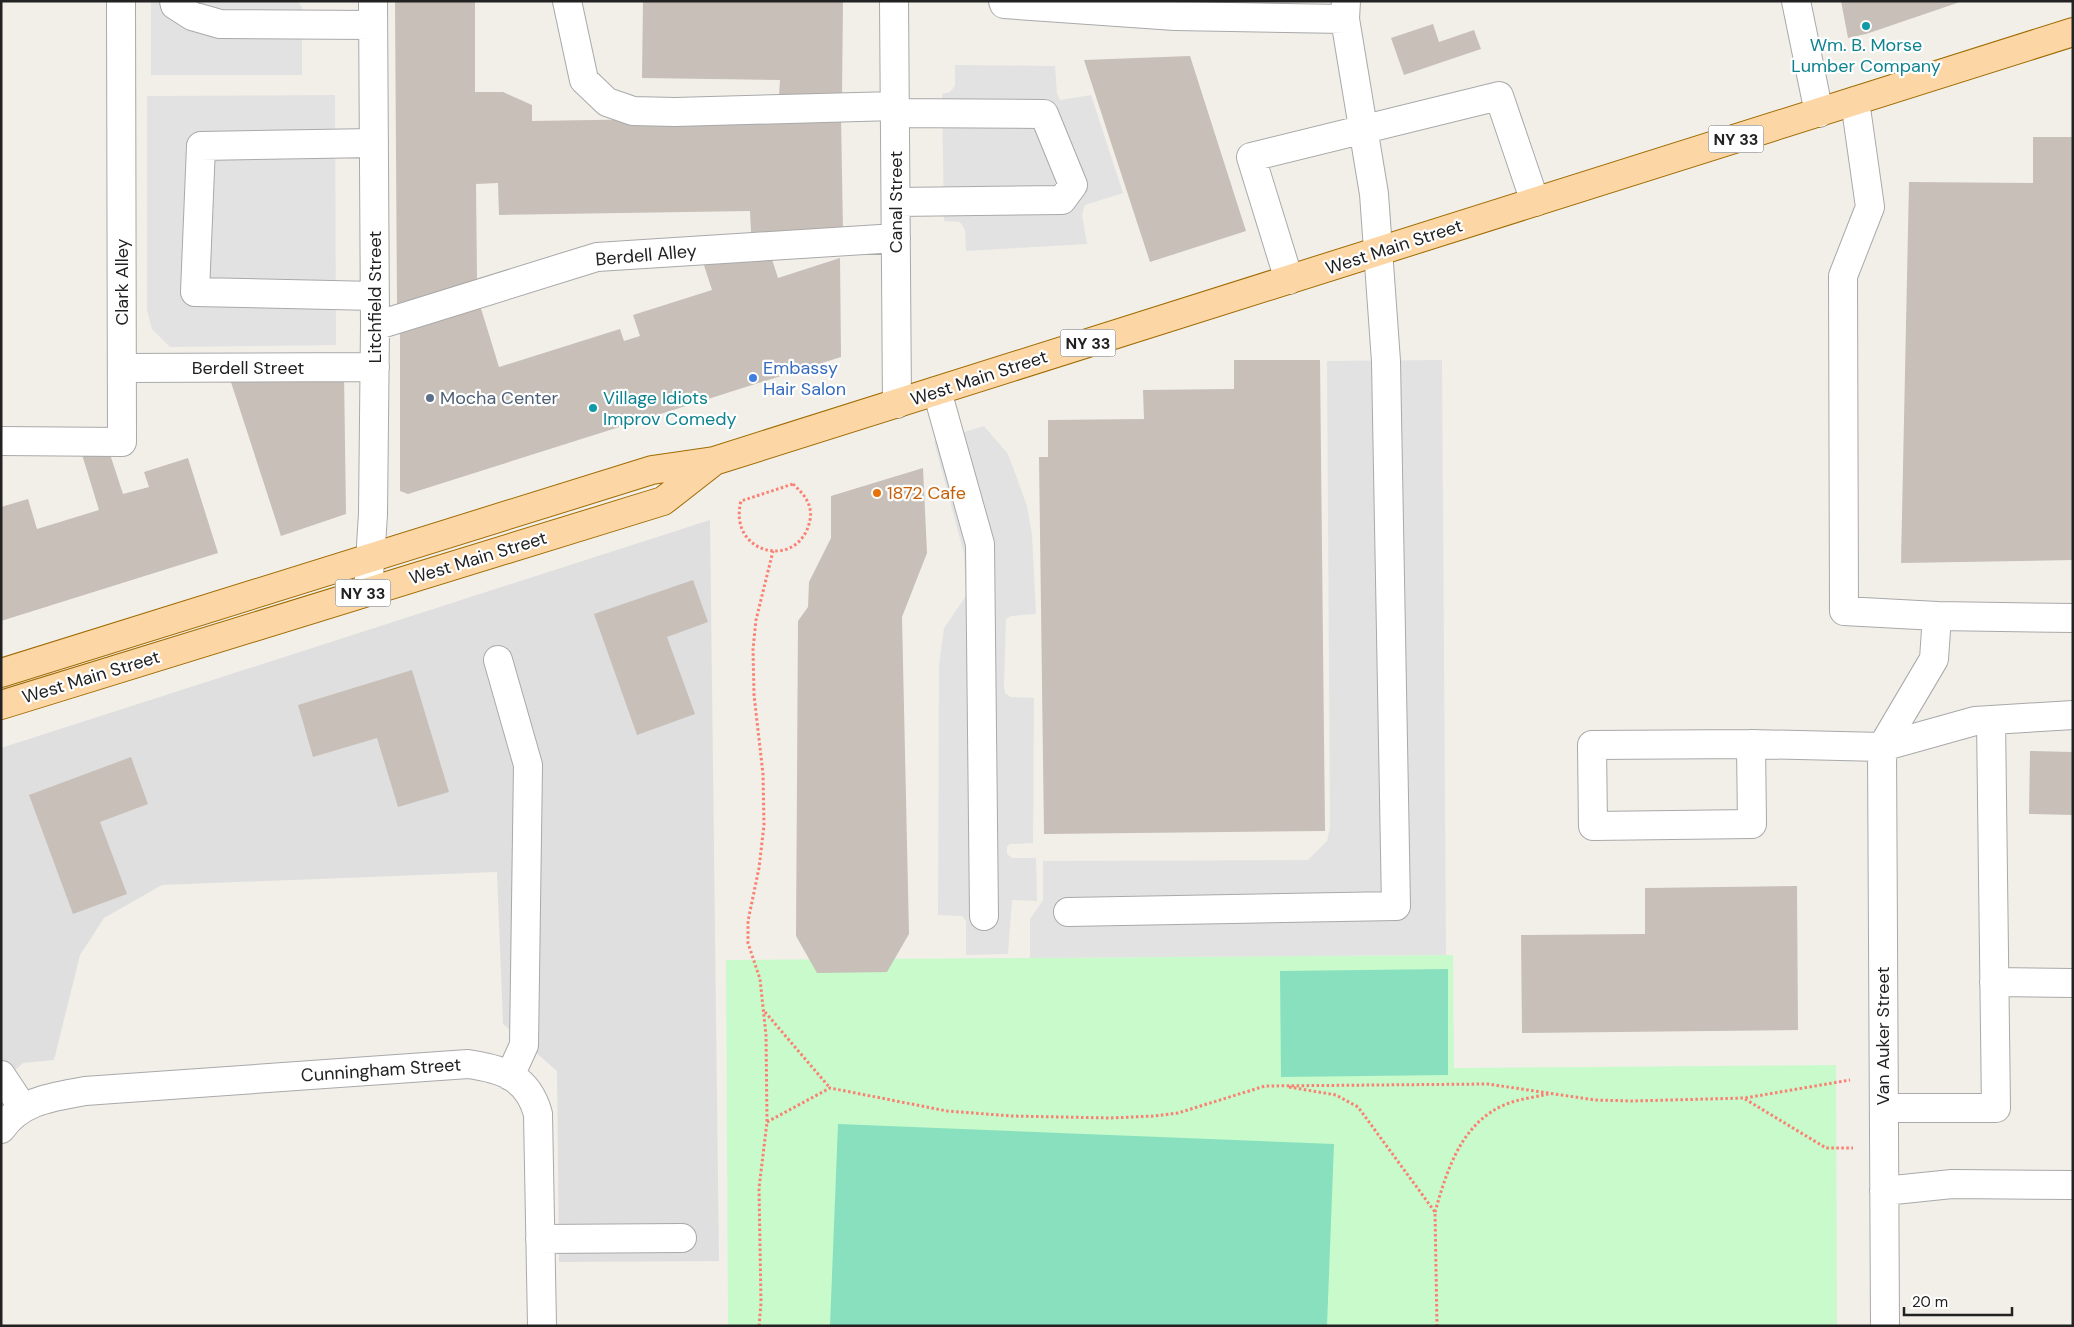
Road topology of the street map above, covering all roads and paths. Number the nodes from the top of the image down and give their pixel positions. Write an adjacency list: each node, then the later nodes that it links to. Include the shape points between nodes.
1 (121, 1): 24 (street, Clark Alley)
2 (174, 1): 8 (street, via 192,16 220,24)
3 (567, 1): 12 (street, via 584,80 607,102 633,111)
4 (894, 1): 12 (street, Canal Street)
5 (1003, 1): 7 (street, via 1004,4 1175,16)
6 (1796, 1): 13 (street)
7 (1346, 10): 14 (street)
8 (268, 13): 9 (street)
9 (373, 13): 15 (street, Litchfield Street)
10 (2073, 32): 11 (main road, West Main Street / NY 33)
11 (1855, 101): 13 (main road, West Main Street / NY 33); 32 (street, via 1870,207 1843,276 1844,611)
12 (895, 109): 16 (street, Canal Street); 16 (street, via 1044,114 1073,185 1062,200)
13 (1819, 112): 17 (main road, West Main Street / NY 33)
14 (1364, 129): 17 (street, via 1499,96); 19 (street, via 1374,194); 20 (street, via 1251,157)
15 (374, 143): 21 (street, Litchfield Street); 21 (street, via 201,146 195,292)
16 (896, 202): 18 (street, Canal Street)
17 (1535, 202): 19 (main road, West Main Street / NY 33)
18 (896, 238): 22 (street, Berdell Alley, via 597,257); 26 (street, Canal Street)
19 (1378, 251): 20 (main road, West Main Street / NY 33); 41 (street, via 1386,361 1396,906)
20 (1289, 280): 25 (main road, West Main Street / NY 33)
21 (375, 296): 22 (street, Litchfield Street)
22 (375, 326): 23 (street, Litchfield Street)
23 (375, 367): 24 (street, Berdell Street); 30 (street, Litchfield Street)
24 (122, 368): 27 (street, Clark Alley, via 122,442)
25 (937, 391): 26 (main road, West Main Street / NY 33); 42 (street, via 980,544)
26 (897, 404): 28 (main road, West Main Street / NY 33)
27 (1, 441)
28 (714, 461): 30 (main road, West Main Street / NY 33, via 652,470); 31 (main road, West Main Street / NY 33, via 662,501)
29 (773, 551): 29 (path, via 795,545 804,538 809,527 809,503 794,484 741,501 738,518 744,535 761,549); 45 (path, via 756,620 754,649 754,696 763,774 764,825 748,921 748,944 760,980)
30 (370, 557): 31 (street, Litchfield Street); 35 (main road, West Main Street / NY 33)
31 (368, 592): 36 (main road, West Main Street / NY 33)
32 (1937, 616): 33 (street); 40 (street, via 1934,660)
33 (2073, 618)
34 (498, 660): 47 (street, via 528,764 524,1046)
35 (1, 673)
36 (1, 705)
37 (2073, 715): 38 (street)
38 (1991, 720): 40 (street, via 1975,721); 43 (street)
39 (1751, 744): 39 (street, via 1592,745 1593,826 1752,824); 40 (street)
40 (1882, 746): 48 (street, Van Auker Street)
41 (1068, 912)
42 (984, 916)
43 (1994, 982): 44 (street); 54 (street, via 1996,1108)
44 (2073, 983)
45 (765, 1012): 50 (path); 55 (path)
46 (1, 1075): 53 (street)
47 (510, 1076): 53 (street, Cunningham Street, via 492,1068 458,1065 85,1091 40,1100); 62 (street, Cunningham Street, via 525,1086 538,1114)
48 (1884, 1080): 52 (path, via 1845,1080); 54 (street, Van Auker Street)
49 (1280, 1086): 50 (path, via 1265,1086 1178,1113 1110,1118 957,1112); 51 (path, via 1488,1084); 60 (path, via 1336,1095 1358,1107)
50 (830, 1088): 55 (path)
51 (1553, 1093): 52 (path, via 1595,1100 1632,1101); 60 (path, via 1504,1105 1479,1120 1460,1144 1444,1180)
52 (1745, 1098): 57 (path, via 1826,1148)
53 (22, 1108): 56 (street, Cunningham Street)
54 (1884, 1108): 57 (street, Van Auker Street)
55 (767, 1122): 65 (path, via 759,1188)
56 (1, 1129)
57 (1884, 1149): 59 (street, Van Auker Street)
58 (2073, 1185): 59 (street, via 1952,1184)
59 (1884, 1191): 66 (street, Van Auker Street)
60 (1435, 1212): 63 (path)
61 (682, 1238): 62 (street)
62 (540, 1239): 64 (street, Cunningham Street)
63 (1438, 1325)
64 (542, 1326)
65 (759, 1326)
66 (1885, 1326)

